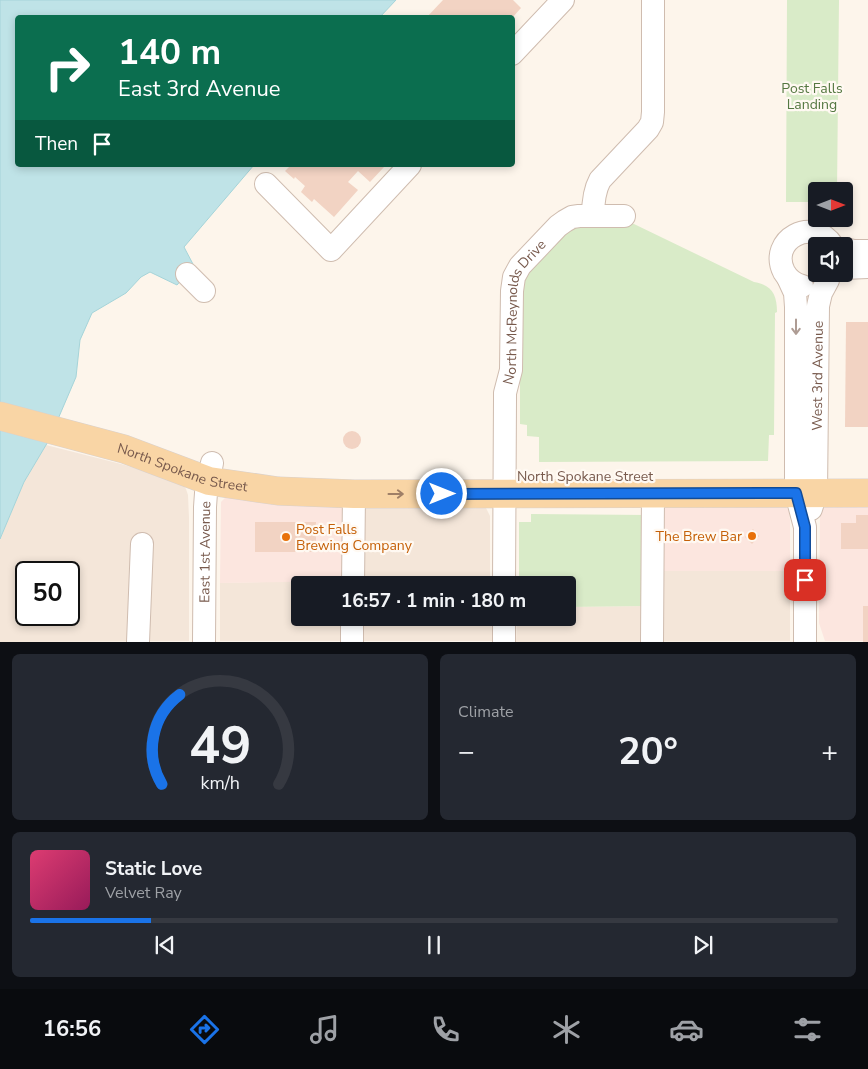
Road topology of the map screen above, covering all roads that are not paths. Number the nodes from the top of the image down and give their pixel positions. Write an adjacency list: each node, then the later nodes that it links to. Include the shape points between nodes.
1 (563, 0): 3 (street)
2 (653, 0): 6 (street, via 652,122 596,186)
3 (515, 51)
4 (408, 167): 5 (street, via 331,250)
5 (266, 184)
6 (593, 216): 7 (street, North McReynolds Drive); 22 (street, North McReynolds Drive, via 565,220 520,266 514,277 511,370 505,393)
7 (624, 216)
8 (826, 237): 14 (street, West 3rd Avenue, via 806,231 786,243 781,262)
9 (853, 251): 10 (street)
10 (868, 251)
11 (868, 267): 12 (street)
12 (853, 270)
13 (187, 274): 17 (street)
14 (789, 280): 15 (street, via 806,287); 21 (street, West 3rd Avenue, one-way to 21, via 795,293)
15 (823, 282)
16 (829, 282): 21 (street, West 3rd Avenue, via 818,306)
17 (204, 291)
18 (0, 416): 19 (main road, North Spokane Street)
19 (210, 472): 22 (main road, North Spokane Street); 24 (main road, North Spokane Street, via 278,491); 32 (street, East 1st Avenue, via 206,493)
20 (868, 474): 21 (main road, North Spokane Street)
21 (806, 484): 22 (main road, North Spokane Street); 23 (main road, North Spokane Street); 25 (main road, North Spokane Street); 36 (street)
22 (504, 485): 24 (main road, North Spokane Street, one-way to 22); 25 (main road, North Spokane Street); 28 (street, North McReynolds Drive)
23 (868, 493)
24 (354, 494): 27 (street)
25 (653, 494): 35 (street)
26 (142, 544): 31 (street)
27 (353, 576)
28 (504, 576)
29 (352, 626): 33 (street)
30 (504, 626): 34 (street)
31 (138, 642)
32 (204, 642)
33 (352, 642)
34 (504, 642)
35 (652, 642)
36 (805, 642)

